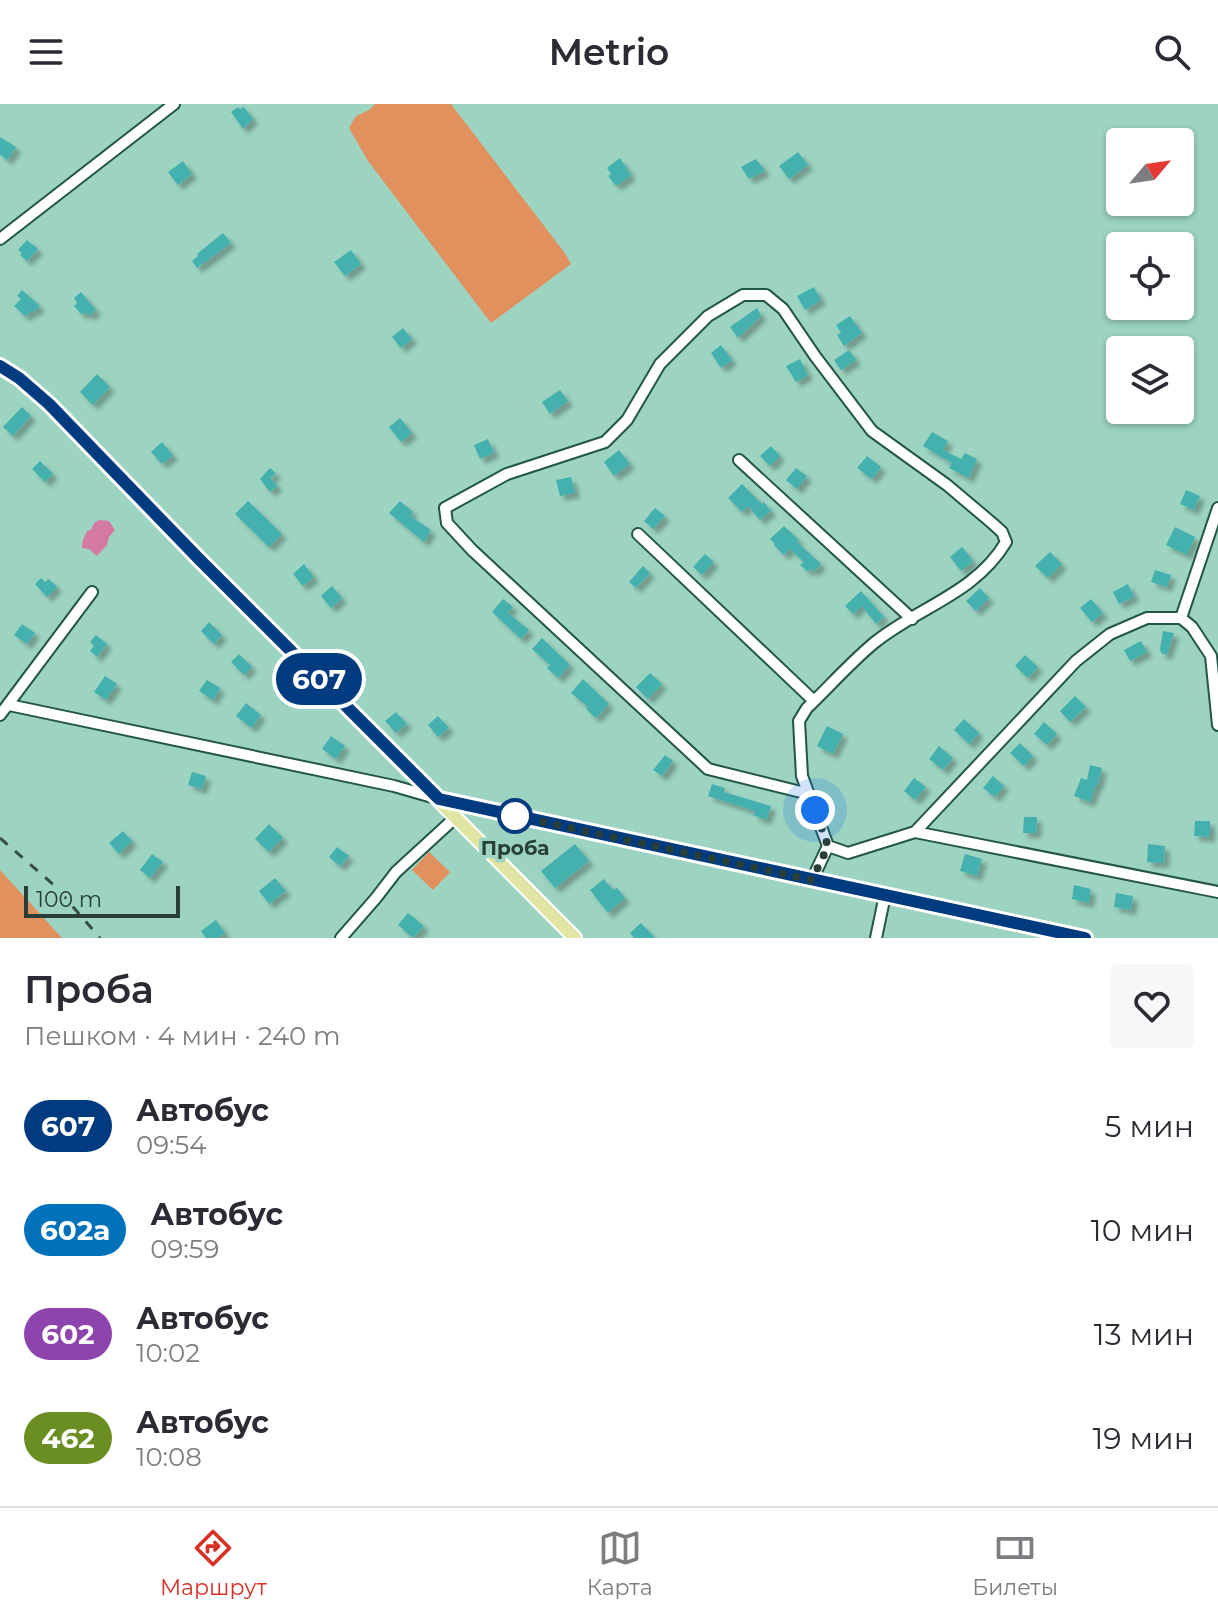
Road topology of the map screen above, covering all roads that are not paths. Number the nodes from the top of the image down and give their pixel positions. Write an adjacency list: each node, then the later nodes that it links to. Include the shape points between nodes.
1 (174, 104): 2 (street)
2 (0, 239)
3 (0, 366): 15 (main road, via 49,404)
4 (739, 460): 9 (street)
5 (1218, 508): 8 (street)
6 (638, 534): 10 (street)
7 (92, 592): 11 (street)
8 (1181, 618): 13 (street, via 1211,656); 17 (street, via 1147,618 1110,634 1076,661)
9 (912, 619): 10 (street, via 875,642); 14 (street, via 976,579 996,560 1006,542 1002,532 872,431 783,309 766,295 743,295 708,316 660,364 627,420 605,442 507,474 445,508 447,523 472,550 708,769)
10 (814, 701): 14 (street, via 799,721 802,776)
11 (9, 705): 12 (street); 15 (street)
12 (0, 715)
13 (1218, 725)
14 (809, 794): 18 (street)
15 (439, 799): 16 (main road); 19 (street)
16 (456, 817): 22 (street, via 396,872); 23 (main road)
17 (915, 832): 18 (street, via 848,853); 20 (street)
18 (828, 846): 19 (street)
19 (812, 880): 21 (street)
20 (1218, 892)
21 (885, 895): 24 (street); 25 (street)
22 (341, 938)
23 (575, 938)
24 (876, 938)
25 (1085, 938)

